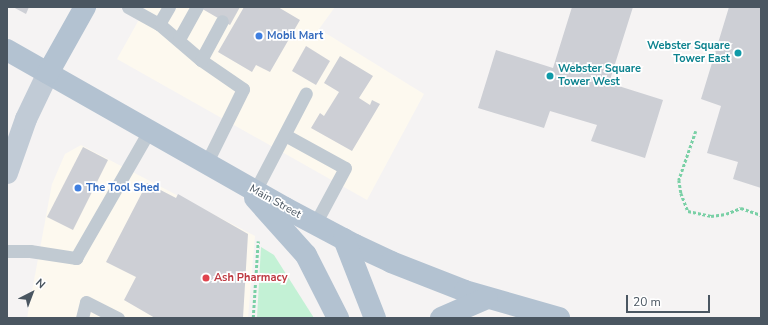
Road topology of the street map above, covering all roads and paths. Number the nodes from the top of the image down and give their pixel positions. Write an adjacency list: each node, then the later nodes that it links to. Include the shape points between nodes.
1 (85, 7): 10 (main road)
2 (128, 7): 6 (lane)
3 (169, 7): 6 (lane)
4 (197, 7): 7 (lane)
5 (222, 21): 9 (lane)
6 (159, 24): 7 (lane)
7 (179, 40): 9 (lane)
8 (7, 50): 10 (main road, Main Street)
9 (201, 60): 15 (lane, via 243,89)
10 (48, 73): 12 (main road, Main Street); 16 (main road, via 28,115)
11 (306, 93): 14 (lane)
12 (149, 131): 15 (main road, Main Street); 22 (lane, via 76,258 30,251)
13 (696, 131): 18 (path, via 680,180 681,193 688,211 711,216 741,208)
14 (285, 135): 17 (lane); 19 (lane, via 346,168)
15 (206, 164): 17 (main road, Main Street)
16 (7, 173)
17 (248, 187): 19 (main road, Main Street); 27 (main road, via 306,255)
18 (761, 216)
19 (315, 224): 21 (main road, Main Street)
20 (258, 235): 26 (path)
21 (344, 239): 23 (main road, Main Street, via 391,262); 28 (main road)
22 (7, 251)
23 (487, 298): 29 (main road); 30 (main road, Main Street)
24 (82, 318): 25 (lane, via 86,302)
25 (118, 318)
26 (253, 318)
27 (338, 318)
28 (375, 318)
29 (441, 318)
30 (559, 318)

